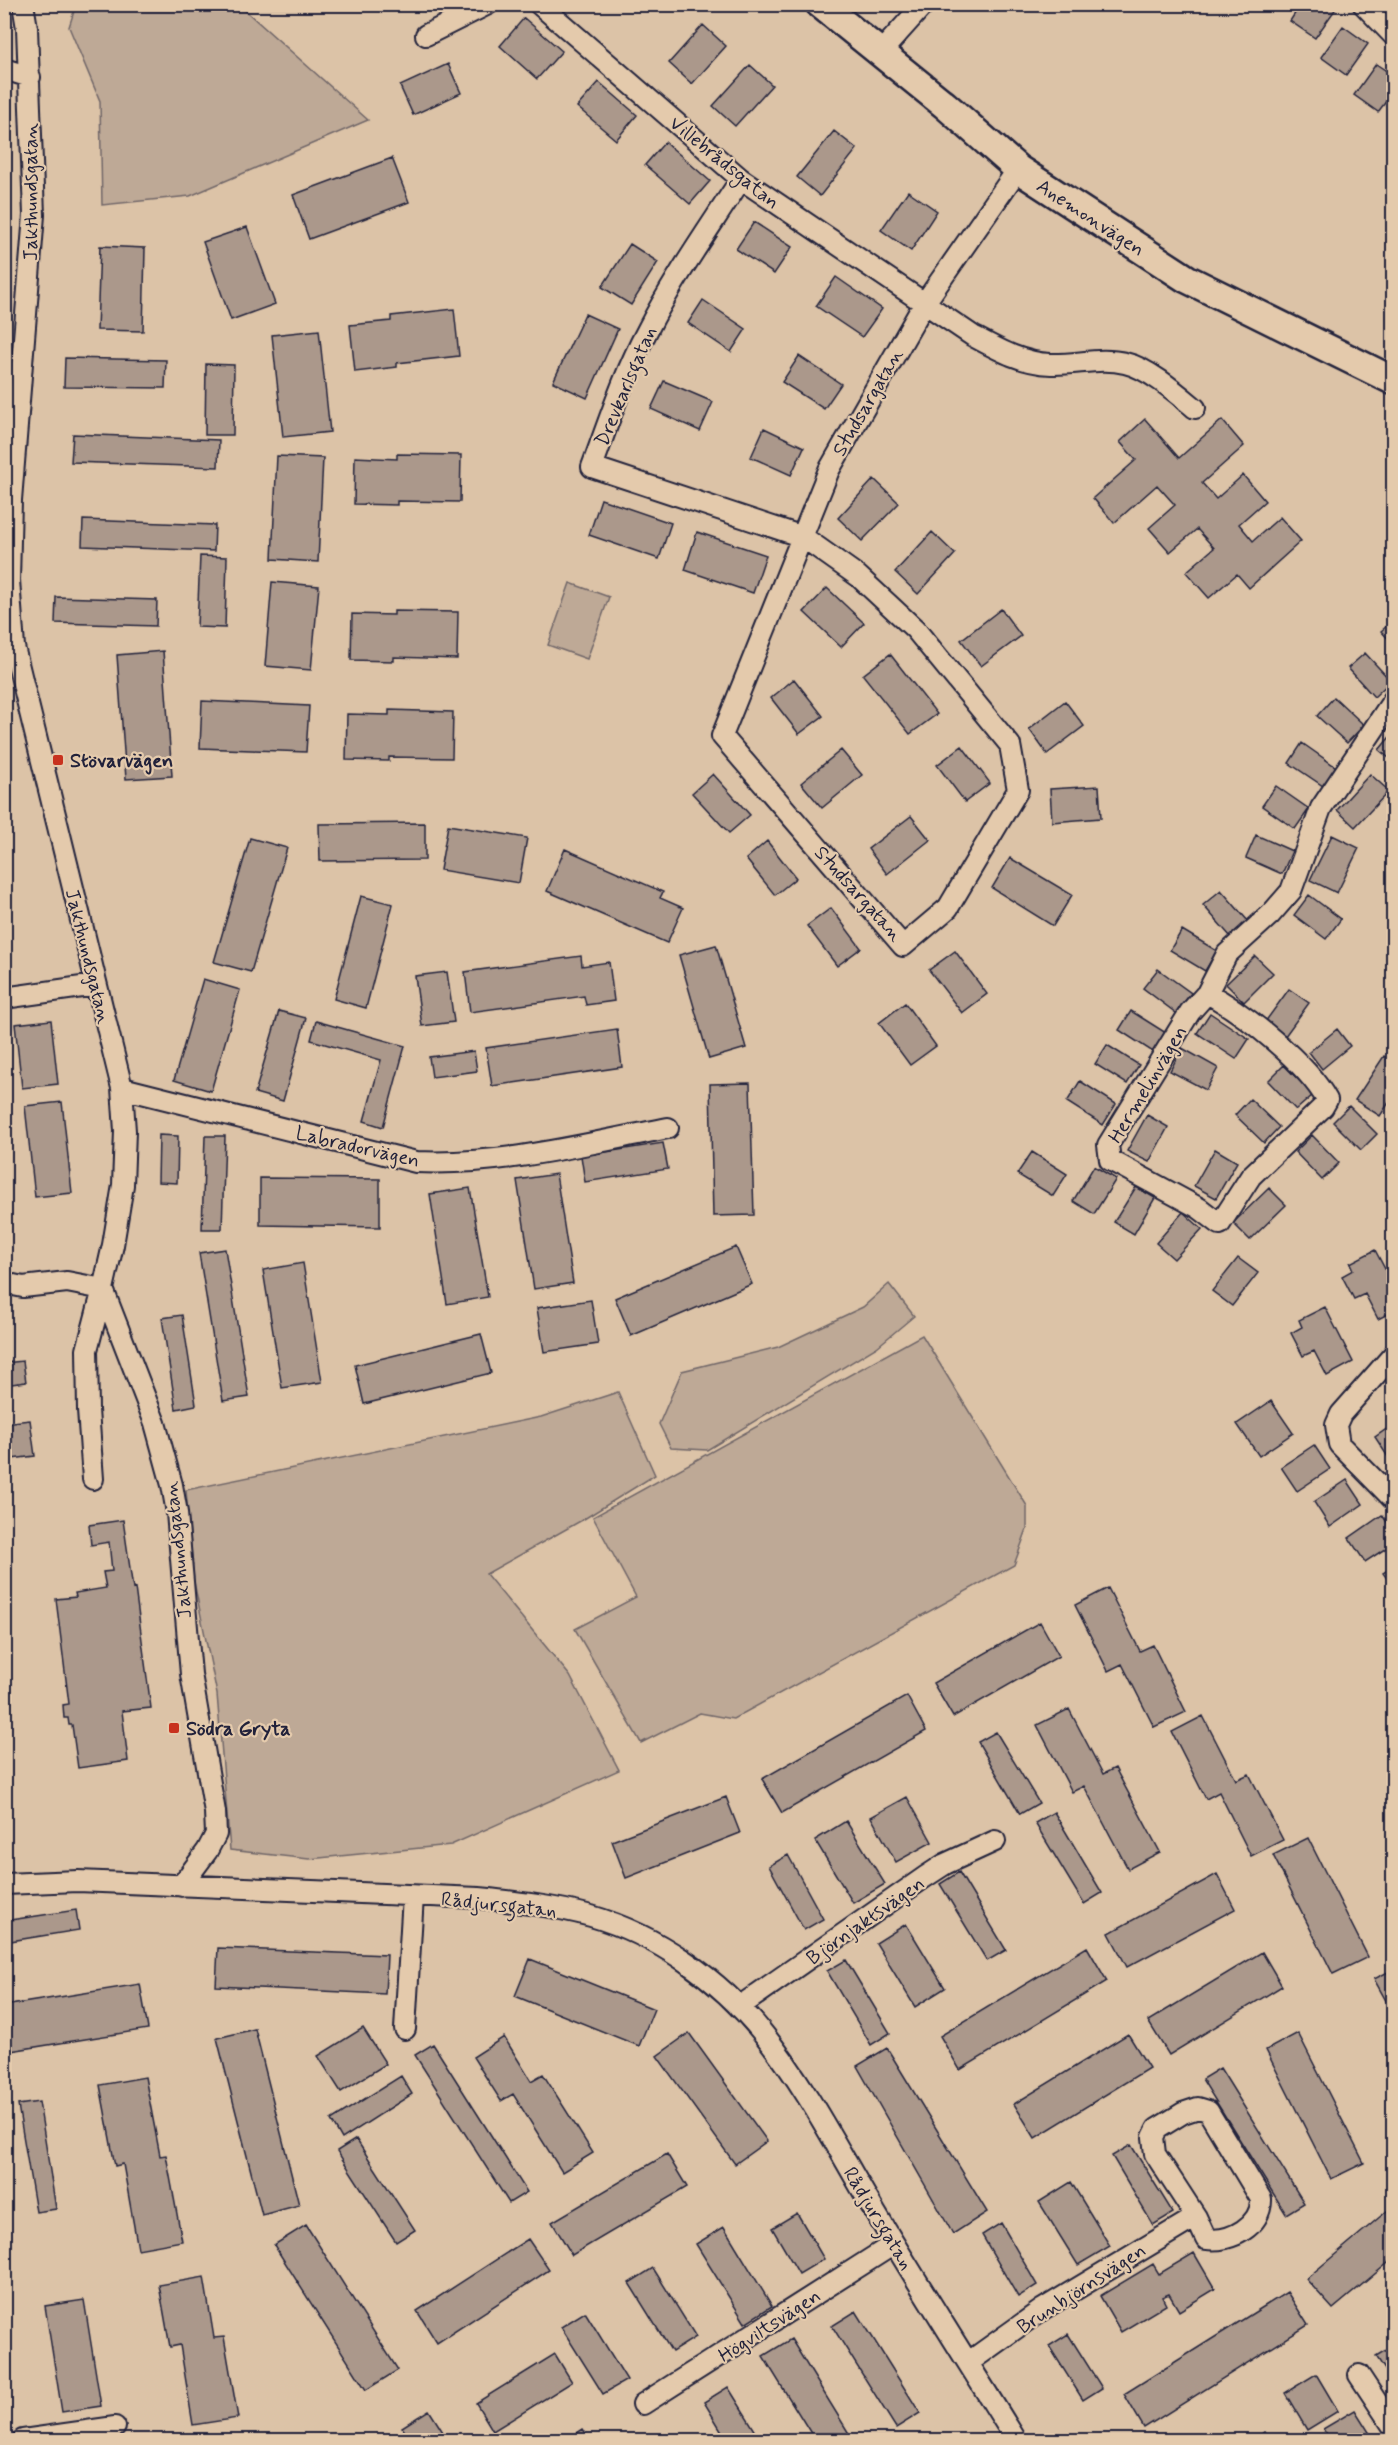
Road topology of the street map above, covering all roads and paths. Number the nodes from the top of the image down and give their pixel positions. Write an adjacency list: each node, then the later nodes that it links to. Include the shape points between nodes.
1 (23, 4): 11 (street, Jakthundsgatan)
2 (488, 4): 7 (street)
3 (539, 4): 13 (street, Villebrådsgatan)
4 (820, 4): 9 (street, Anemonvägen)
5 (924, 4): 9 (street)
6 (1364, 4): 8 (street)
7 (426, 34)
8 (1394, 36)
9 (880, 53): 12 (street, Anemonvägen)
10 (4, 69): 11 (street)
11 (30, 77): 18 (street, Jakthundsgatan, via 34,214 11,500)
12 (1018, 169): 14 (street, Studsargatan); 15 (street, Anemonvägen, via 1187,279)
13 (741, 179): 14 (street, Villebrådsgatan); 17 (street, Drevkarlsgatan, via 647,331 592,467)
14 (924, 304): 16 (street, via 974,336 1025,361 1126,363 1166,383); 17 (street, Studsargatan, via 829,470)
15 (1394, 381)
16 (1195, 408)
17 (803, 537): 17 (street, Studsargatan, via 722,736 903,946 948,908 1018,790 1010,746 915,629 858,576)
18 (9, 647): 20 (street, Jakthundsgatan)
19 (1394, 699): 21 (street, Hermelinvägen, via 1321,808 1291,891 1227,954)
20 (96, 985): 22 (street); 23 (street, Jakthundsgatan)
21 (1207, 993): 21 (street, Hermelinvägen, via 1242,1016 1293,1059 1327,1100 1251,1176 1220,1224 1199,1208 1110,1160 1108,1145 1190,1012)
22 (4, 998)
23 (122, 1088): 24 (street, Labradorvägen, via 416,1162 453,1164 512,1158); 26 (street, Jakthundsgatan, via 123,1185)
24 (668, 1128)
25 (4, 1283): 26 (street, via 23,1287 67,1282)
26 (103, 1289): 28 (street, via 87,1350); 32 (street, Jakthundsgatan, via 155,1423 177,1513 191,1674 216,1834)
27 (1394, 1354): 29 (street, via 1341,1414 1336,1425 1339,1444)
28 (93, 1479)
29 (1394, 1500)
30 (995, 1841): 34 (street, Björnjaktsvägen, via 935,1870)
31 (4, 1884): 32 (street, Rådjursgatan, via 78,1881)
32 (181, 1886): 33 (street, Rådjursgatan)
33 (413, 1896): 34 (street, Rådjursgatan, via 535,1903 593,1917 645,1937 677,1956); 35 (street)
34 (739, 2007): 37 (street, Rådjursgatan, via 786,2065)
35 (405, 2029)
36 (1196, 2217): 36 (street, via 1206,2239 1215,2240 1226,2239 1256,2222 1262,2211 1261,2199 1208,2111 1198,2108 1157,2129 1153,2137 1155,2154); 38 (street, Brunbjörnsvägen, via 1043,2309)
37 (894, 2244): 38 (street, Rådjursgatan); 40 (street, Högviltsvägen)
38 (969, 2362): 44 (street, Rådjursgatan)
39 (1359, 2375): 42 (street)
40 (643, 2404)
41 (116, 2427): 43 (street)
42 (1394, 2428)
43 (23, 2440)
44 (1016, 2440)

